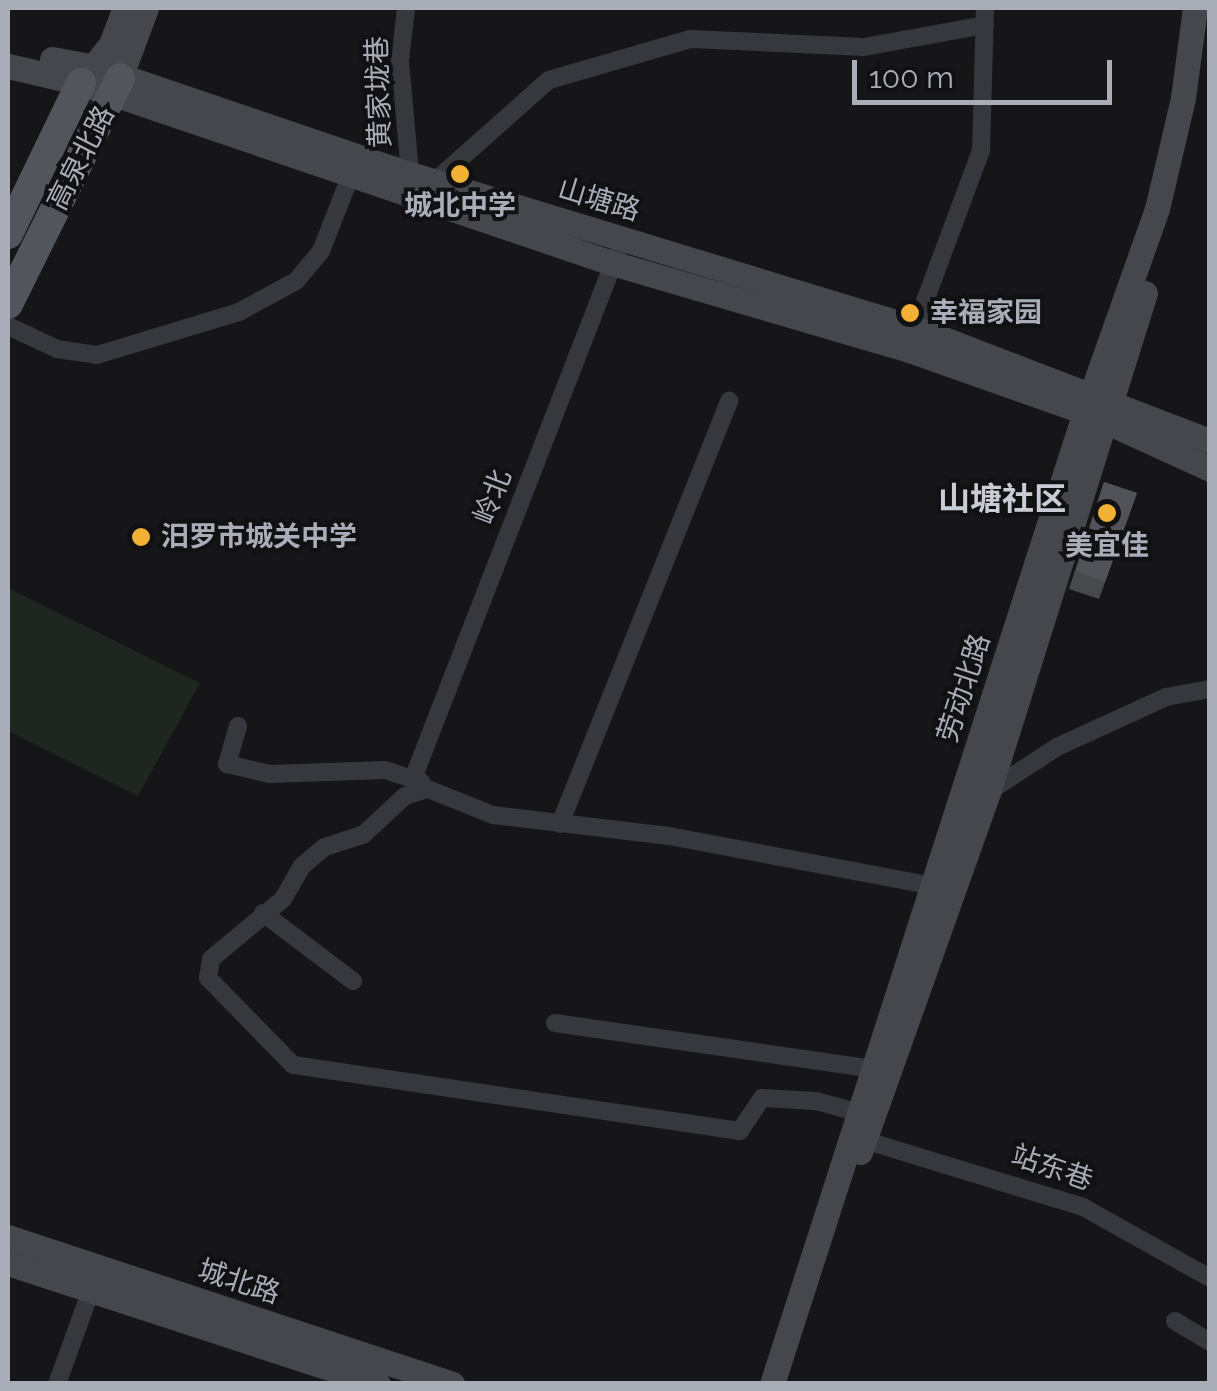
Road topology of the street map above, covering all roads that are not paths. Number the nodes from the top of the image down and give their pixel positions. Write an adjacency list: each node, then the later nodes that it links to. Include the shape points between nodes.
1 (124, 8): 9 (street, 高泉北路)
2 (146, 8): 9 (street, 高泉北路)
3 (406, 8): 11 (street, 黄家垅巷, via 400,62)
4 (1195, 8): 19 (street, 劳动北路, via 1157,209)
5 (985, 16): 11 (street, via 864,47 741,39 672,44 550,80); 17 (street, via 982,151)
6 (1210, 17): 19 (street, 劳动北路, via 1200,95 1172,210)
7 (8, 49): 9 (street, 山塘路)
8 (8, 66): 9 (street, 山塘路)
9 (102, 81): 10 (street, 山塘路); 11 (street, 山塘路); 12 (main road, 高泉北路); 15 (main road, 高泉北路)
10 (350, 177): 14 (street, 山塘路); 16 (street, via 309,266 296,281 239,312 97,355 57,349)
11 (422, 178): 13 (street, 山塘路)
12 (8, 234)
13 (624, 239): 14 (street, 岭北); 17 (street, 山塘路)
14 (612, 263): 19 (street, 山塘路); 25 (street, 岭北)
15 (8, 304)
16 (8, 326)
17 (915, 328): 19 (street, 山塘路)
18 (728, 401): 27 (street)
19 (1096, 406): 20 (street, 山塘路); 26 (street, 劳动北路); 28 (street, 劳动北路)
20 (1165, 435): 21 (street); 22 (street)
21 (1210, 441)
22 (1210, 468)
23 (1210, 689): 26 (street, via 1166,696 1057,746)
24 (238, 726): 25 (street, via 227,764 270,774 385,770)
25 (421, 782): 27 (street, via 493,815); 29 (street, via 363,835 325,847)
26 (988, 792): 28 (street, 劳动北路)
27 (560, 824): 28 (street, via 669,836)
28 (943, 888): 32 (street, 劳动北路)
29 (263, 913): 30 (street); 33 (street, 站东巷, via 211,959 208,978 293,1065 740,1131 762,1098 816,1101)
30 (354, 982)
31 (555, 1023): 32 (street)
32 (879, 1070): 33 (street, 劳动北路)
33 (865, 1123): 36 (street, 站东巷, via 1083,1207); 43 (street, 劳动北路); 44 (street, 劳动北路)
34 (8, 1237): 42 (street, 城北路)
35 (8, 1263): 37 (street, 城北路)
36 (1210, 1278)
37 (92, 1290): 40 (street); 41 (street, 城北路)
38 (1175, 1321): 39 (street)
39 (1210, 1342)
40 (58, 1384)
41 (378, 1384)
42 (452, 1384)
43 (772, 1384)
44 (786, 1384)

